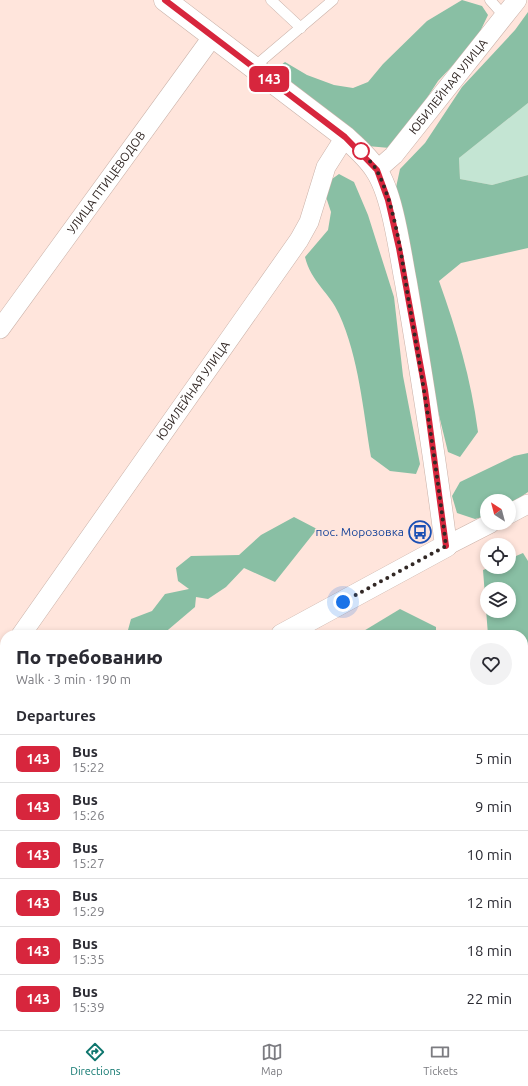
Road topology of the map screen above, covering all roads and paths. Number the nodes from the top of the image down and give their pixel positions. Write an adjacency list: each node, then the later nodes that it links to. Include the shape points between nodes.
1 (165, 0): 8 (street)
2 (271, 0): 7 (lane)
3 (333, 0): 7 (lane)
4 (490, 0): 6 (lane)
5 (517, 0): 6 (street, ЮБИЛЕЙНАЯ УЛИЦА)
6 (505, 17): 11 (street, ЮБИЛЕЙНАЯ УЛИЦА, via 394,155)
7 (301, 28): 9 (lane)
8 (213, 36): 9 (street); 12 (street, УЛИЦА ПТИЦЕВОДОВ)
9 (254, 67): 10 (street)
10 (345, 137): 11 (street); 15 (street, ЮБИЛЕЙНАЯ УЛИЦА, via 326,167 309,222 299,240)
11 (377, 170): 14 (street, via 388,200 399,248 425,390)
12 (0, 329)
13 (480, 529): 14 (street)
14 (446, 546): 16 (street)
15 (25, 630)
16 (291, 630)

